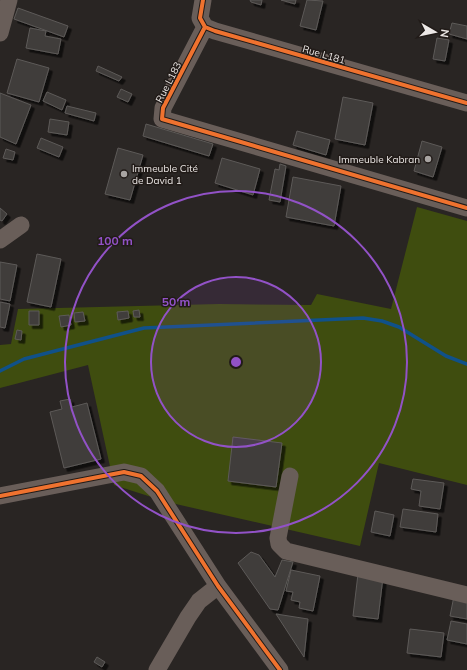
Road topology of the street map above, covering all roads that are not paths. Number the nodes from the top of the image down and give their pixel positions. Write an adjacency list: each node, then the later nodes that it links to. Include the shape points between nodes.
1 (9, 0): 4 (street)
2 (202, 0): 3 (street, via 200,18)
3 (205, 27): 5 (street, Rue L181); 6 (street, Rue L183, via 163,108 162,119)
4 (0, 33)
5 (467, 103)
6 (467, 208)
7 (21, 225): 8 (street)
8 (0, 240)
9 (290, 476): 12 (street, via 278,538 279,544 286,551)
10 (0, 496): 11 (street, via 124,472 141,476 157,491)
11 (218, 586): 13 (street, via 199,601); 14 (street)
12 (467, 596)
13 (157, 670)
14 (281, 670)

